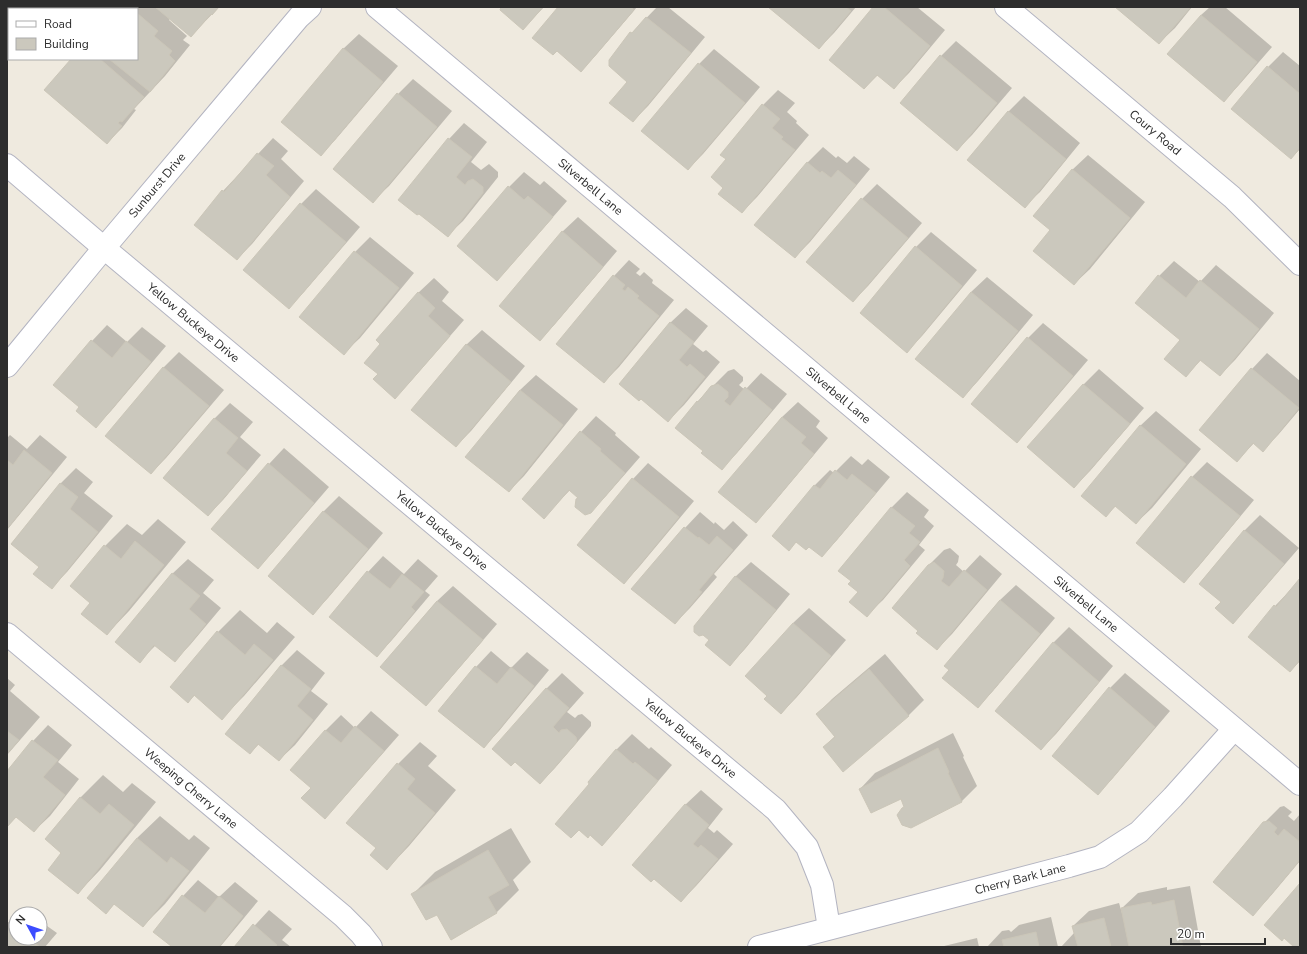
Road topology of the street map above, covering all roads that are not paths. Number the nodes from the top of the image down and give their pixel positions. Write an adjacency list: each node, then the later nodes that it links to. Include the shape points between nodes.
1 (310, 7): 5 (street, Sunburst Drive)
2 (377, 7): 9 (street, Silverbell Lane)
3 (1006, 7): 6 (street, Coury Road, via 1232,196)
4 (7, 165): 5 (street, Yellow Buckeye Drive)
5 (104, 248): 7 (street, Sunburst Drive); 11 (street, Yellow Buckeye Drive, via 776,810 807,846 822,885)
6 (1300, 264)
7 (7, 366)
8 (7, 634): 12 (street, Weeping Cherry Lane, via 343,916)
9 (1234, 729): 10 (street, Silverbell Lane); 11 (street, Cherry Bark Lane, via 1139,832 1100,857)
10 (1300, 784)
11 (829, 928): 13 (street, Cherry Bark Lane)
12 (371, 947)
13 (759, 947)

